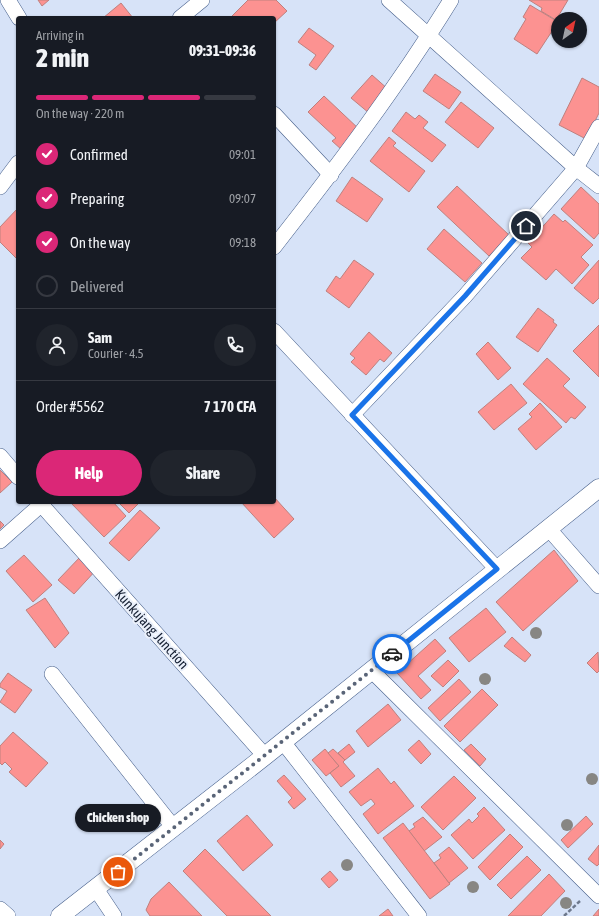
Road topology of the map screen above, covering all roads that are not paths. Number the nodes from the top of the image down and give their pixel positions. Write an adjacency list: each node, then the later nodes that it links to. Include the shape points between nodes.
1 (8, 0): 5 (street)
2 (202, 0): 6 (street)
3 (388, 0): 7 (street)
4 (451, 0): 7 (street)
5 (18, 16)
6 (184, 16)
7 (429, 36): 11 (street); 12 (street)
8 (276, 116): 12 (street)
9 (599, 127): 11 (street)
10 (16, 166): 14 (street)
11 (576, 168): 13 (street); 17 (street, via 465,296)
12 (331, 175): 15 (street)
13 (599, 186)
14 (0, 187)
15 (276, 244)
16 (276, 333): 17 (street)
17 (352, 415): 25 (street)
18 (0, 456): 19 (street)
19 (16, 475)
20 (599, 488): 23 (street)
21 (40, 504): 24 (street)
22 (42, 504): 30 (street, Kunkujang Junction)
23 (548, 528): 25 (street); 26 (street)
24 (0, 541)
25 (497, 569): 27 (street)
26 (599, 586)
27 (372, 670): 29 (street); 33 (street)
28 (52, 674): 31 (street)
29 (283, 742): 30 (street); 38 (street)
30 (265, 756): 31 (street)
31 (174, 828): 32 (street)
32 (96, 889): 36 (street); 37 (street)
33 (596, 893)
34 (0, 909): 35 (street)
35 (8, 916)
36 (60, 916)
37 (114, 916)
38 (419, 916)

